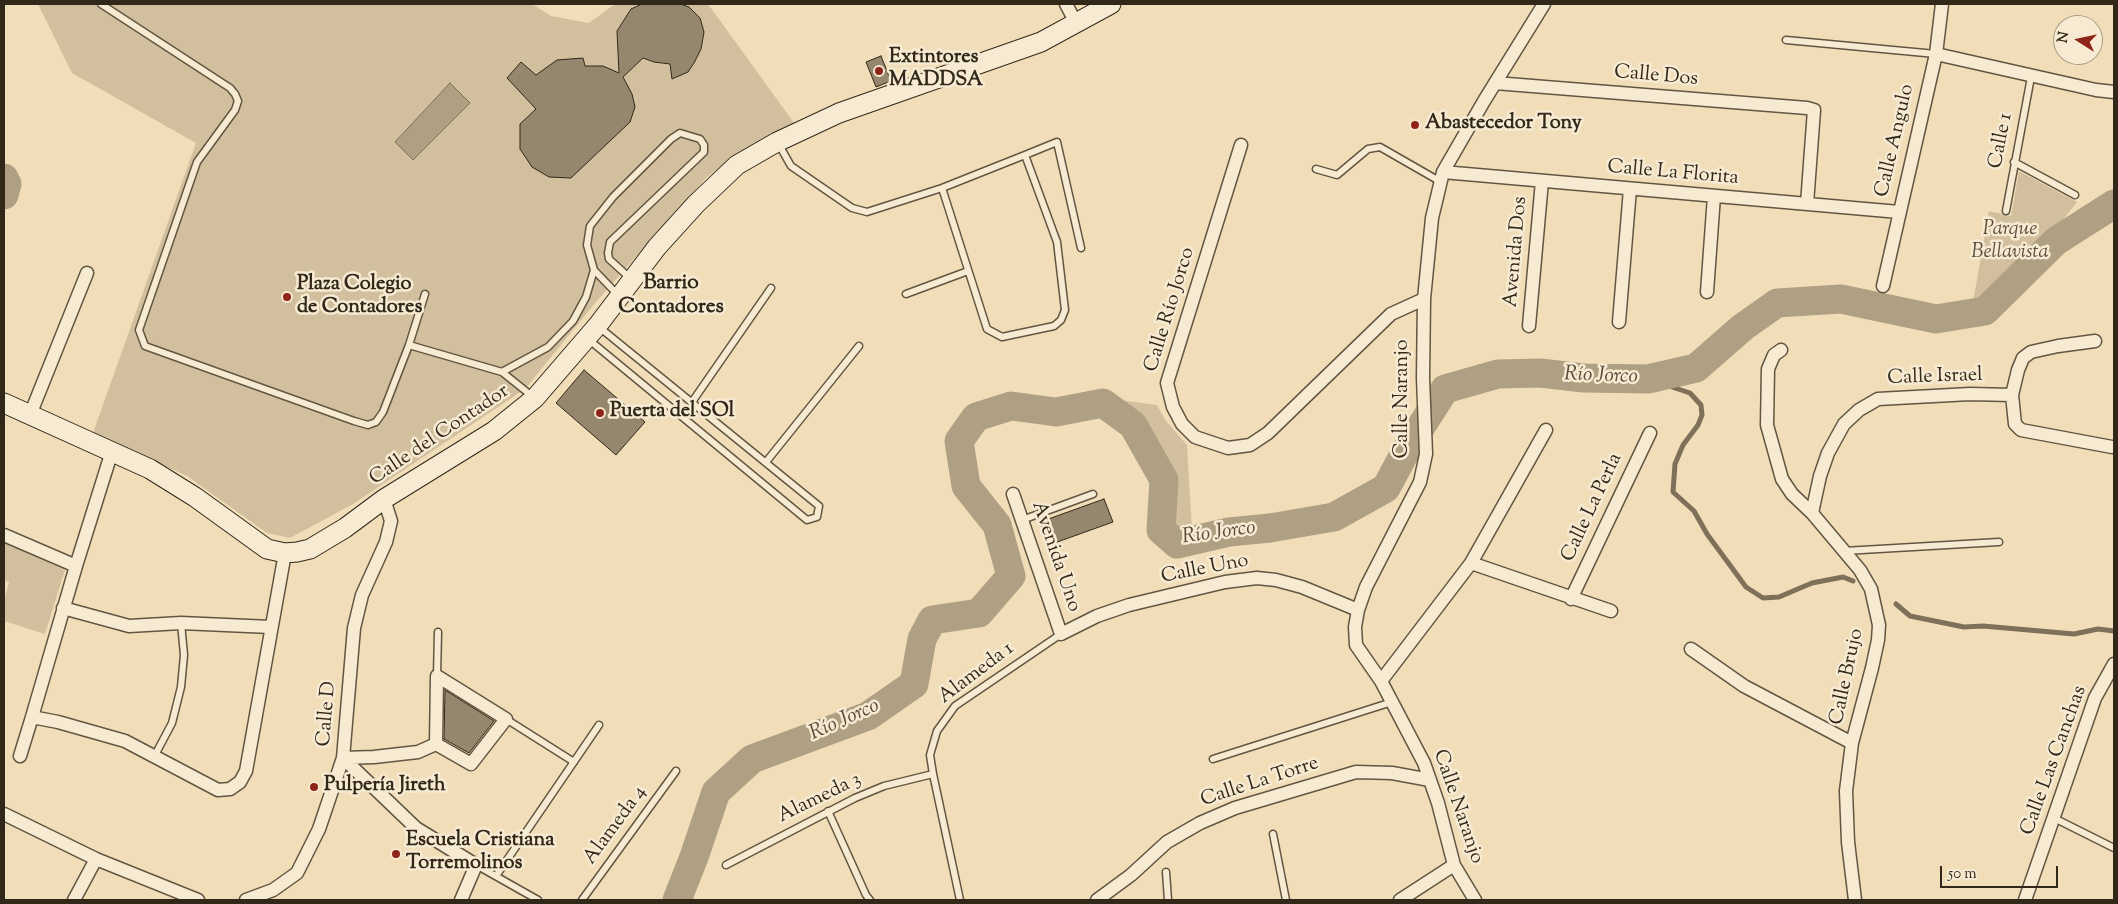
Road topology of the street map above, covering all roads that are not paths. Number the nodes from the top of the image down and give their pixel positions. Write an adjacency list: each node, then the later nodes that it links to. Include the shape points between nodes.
1 (101, 4): 42 (lane, via 230,88 238,101 235,110 197,162 139,330 145,346 368,425 376,422 383,412)
2 (1066, 4): 6 (street)
3 (1110, 4): 6 (street, Calle del Contador)
4 (1544, 4): 10 (street, Calle Naranjo)
5 (1942, 4): 8 (street, Calle Angulo)
6 (1076, 23): 12 (street, Calle del Contador, via 1041,42 839,113)
7 (1786, 40): 8 (lane)
8 (1936, 54): 9 (street); 25 (street, Calle Angulo)
9 (2031, 77): 11 (street); 15 (lane, Calle 1)
10 (1496, 83): 17 (street, Calle Naranjo); 23 (street, Calle Dos, via 1814,110)
11 (2114, 92)
12 (777, 142): 19 (lane, via 791,166 861,212); 30 (street, Calle del Contador, via 737,165 696,204 656,247)
13 (1241, 145): 37 (street, Calle Río Jorco, via 1167,383 1173,407 1182,424 1195,437 1228,448 1250,445 1268,433 1391,314)
14 (1025, 155): 19 (lane); 26 (lane, via 1057,142); 28 (lane, via 1057,242 1065,310 1061,320 1054,326 1002,337 994,334 987,329)
15 (2014, 162): 21 (lane); 24 (lane, Calle 1)
16 (1316, 169): 17 (lane, via 1337,175 1368,149 1380,147)
17 (1442, 177): 18 (street, Calle La Florita); 37 (street, Calle Naranjo, via 1432,218)
18 (1542, 181): 20 (street, Calle La Florita); 39 (street, Avenida Dos)
19 (942, 188): 28 (lane)
20 (1630, 189): 22 (street, Calle La Florita); 38 (street)
21 (2075, 195)
22 (1714, 196): 23 (street, Calle La Florita); 33 (street)
23 (1807, 204): 25 (street, Calle La Florita)
24 (2006, 210)
25 (1899, 212): 31 (street, Calle Angulo)
26 (1081, 248)
27 (594, 270): 30 (lane, via 587,245 590,226 670,138 680,133 691,135 700,139 704,152 610,242 609,258); 36 (lane); 45 (lane, via 586,297 573,320 548,347)
28 (968, 271): 35 (lane)
29 (87, 273): 50 (street)
30 (632, 280): 36 (street, Calle del Contador)
31 (1883, 286)
32 (771, 288): 48 (lane)
33 (1706, 292)
34 (425, 294): 42 (lane)
35 (906, 294)
36 (619, 296): 40 (street, Calle del Contador)
37 (1424, 299): 69 (street, Calle Naranjo, via 1426,454 1420,482 1373,573)
38 (1619, 322)
39 (1529, 326)
40 (593, 332): 47 (street, Calle del Contador); 48 (lane); 55 (lane, via 807,520 817,517 820,506)
41 (2095, 341): 46 (street, via 2026,355 2018,370)
42 (409, 345): 45 (lane)
43 (859, 346): 55 (lane)
44 (1781, 350): 59 (street, Calle Brujo, via 1774,355 1768,369 1767,425 1782,479)
45 (502, 372): 47 (lane)
46 (2012, 395): 53 (street, via 2016,424 2021,430); 59 (street, Calle Israel, via 1878,399 1859,410 1844,424 1828,453)
47 (535, 398): 58 (street, Calle del Contador, via 494,431)
48 (692, 402): 55 (lane)
49 (4, 403): 50 (street, Calle del Contador)
50 (30, 415): 54 (street, Calle del Contador)
51 (1546, 430): 65 (street)
52 (1650, 432): 67 (street, Calle La Perla)
53 (2112, 447)
54 (112, 451): 64 (street, Calle del Contador, via 188,492 267,548); 66 (street)
55 (766, 462)
56 (1013, 494): 60 (street, Avenida Uno)
57 (1093, 494): 60 (lane)
58 (384, 499): 64 (street, Calle del Contador, via 310,549); 87 (street, Calle D, via 391,521 386,542 362,595 354,628)
59 (1812, 513): 63 (street, Calle Brujo)
60 (1022, 520): 74 (street, Avenida Uno)
61 (4, 535): 66 (street)
62 (1999, 542): 63 (lane)
63 (1843, 551): 83 (street, Calle Brujo, via 1871,589 1879,625 1872,668)
64 (285, 553): 72 (street)
65 (1471, 563): 67 (street); 78 (street)
66 (76, 566): 68 (street)
67 (1571, 599): 70 (street)
68 (63, 608): 71 (street, via 129,626); 80 (street)
69 (1358, 610): 74 (street, Calle Uno, via 1302,587 1257,578 1225,582 1130,605 1097,616); 78 (street, Calle Naranjo, via 1356,645)
70 (1612, 611)
71 (181, 624): 72 (street); 86 (lane, via 184,655 180,687 172,723)
72 (271, 627): 86 (street, via 246,771 240,782 230,789 218,790)
73 (438, 632): 77 (lane)
74 (1061, 634): 91 (lane, Alameda 1, via 955,706 937,731 930,755)
75 (1691, 649): 83 (street, via 1744,686)
76 (2114, 664): 95 (street, Calle Las Canchas, via 2095,698)
77 (437, 676): 81 (street); 84 (street)
78 (1381, 680): 79 (street, Calle Naranjo)
79 (1392, 702): 88 (lane); 92 (street, Calle Naranjo)
80 (32, 716): 85 (street); 86 (street, via 125,741)
81 (506, 719): 84 (street, via 471,764); 89 (lane)
82 (599, 725): 89 (lane)
83 (1852, 743): 117 (street, Calle Brujo, via 1846,791)
84 (436, 744): 87 (street, via 418,752)
85 (20, 756)
86 (154, 758)
87 (343, 758): 100 (street, via 416,828); 106 (street, Calle D, via 319,829 297,872 273,890)
88 (1213, 759)
89 (574, 762): 103 (lane)
90 (676, 771): 109 (lane, Alameda 4)
91 (933, 774): 93 (lane, Alameda 3, via 884,786); 111 (lane, Alameda 1)
92 (1430, 780): 99 (street, Calle Naranjo); 112 (street, Calle La Torre, via 1356,772 1235,808 1167,842)
93 (828, 811): 101 (lane, Alameda 3); 110 (lane)
94 (4, 814): 98 (street)
95 (2054, 818): 97 (lane); 118 (street, Calle Las Canchas)
96 (1273, 834): 114 (lane)
97 (2114, 848)
98 (96, 859): 104 (street); 105 (street)
99 (1454, 864): 115 (street); 116 (street, Calle Naranjo)
100 (476, 865): 103 (lane); 107 (street)
101 (726, 865)
102 (1166, 872): 113 (lane)
103 (496, 876): 108 (lane)
104 (74, 900)
105 (198, 900)
106 (246, 900)
107 (461, 900)
108 (538, 900)
109 (582, 900)
110 (870, 900)
111 (960, 900)
112 (1097, 900)
113 (1168, 900)
114 (1286, 900)
115 (1400, 900)
116 (1475, 900)
117 (1855, 900)
118 (2026, 900)

